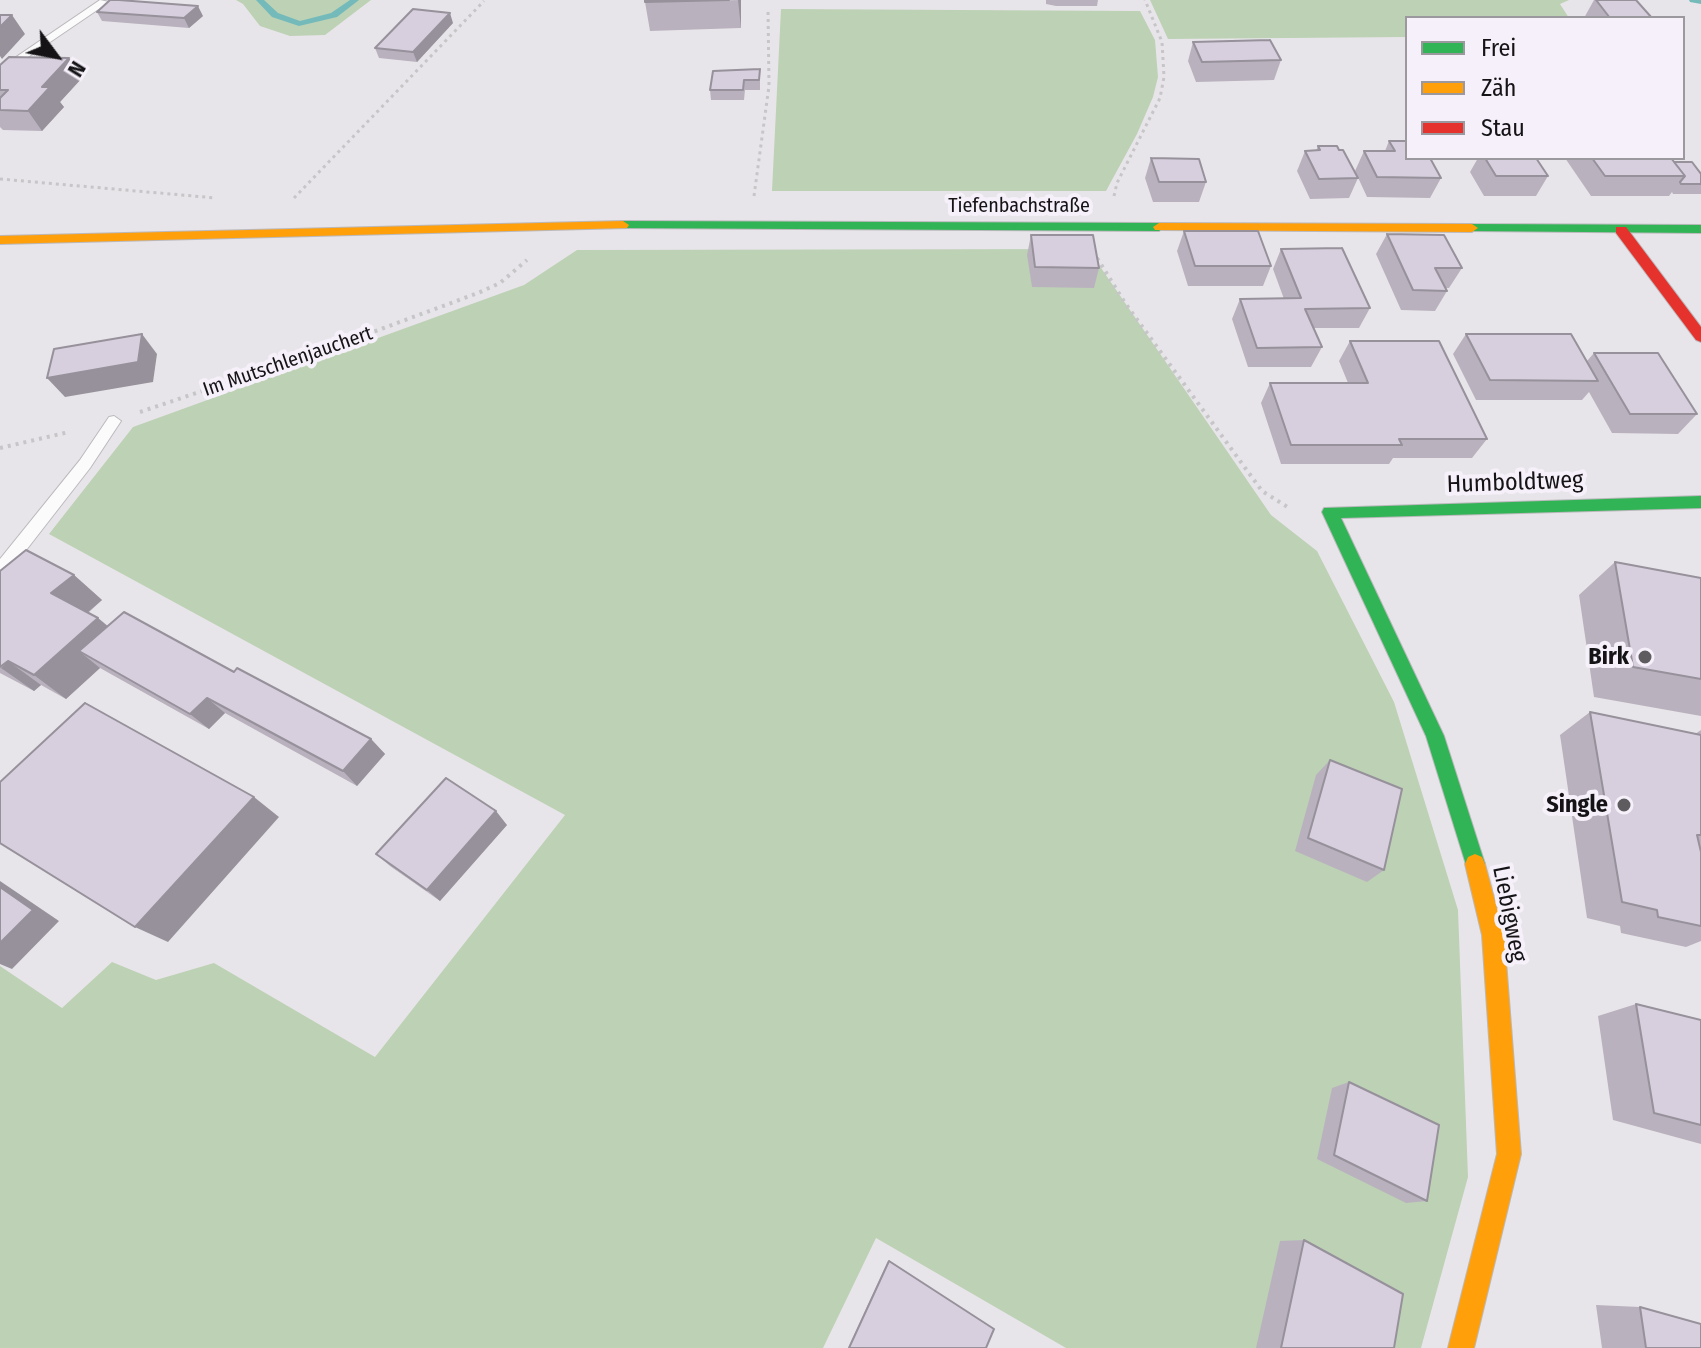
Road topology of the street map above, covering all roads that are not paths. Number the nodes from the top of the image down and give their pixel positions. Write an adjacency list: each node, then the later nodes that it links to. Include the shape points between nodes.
1 (104, 2): 2 (lane)
2 (0, 73)
3 (1701, 229): 4 (street, Tiefenbachstraße)
4 (1621, 230): 5 (street, Tiefenbachstraße, via 542,225); 6 (street)
5 (0, 240)
6 (1701, 337)
7 (114, 421): 10 (lane)
8 (1701, 502): 9 (street, Humboldtweg)
9 (1330, 512): 11 (street, Liebigweg, via 1435,736 1464,821 1493,935 1509,1154)
10 (0, 571)
11 (1461, 1348)

